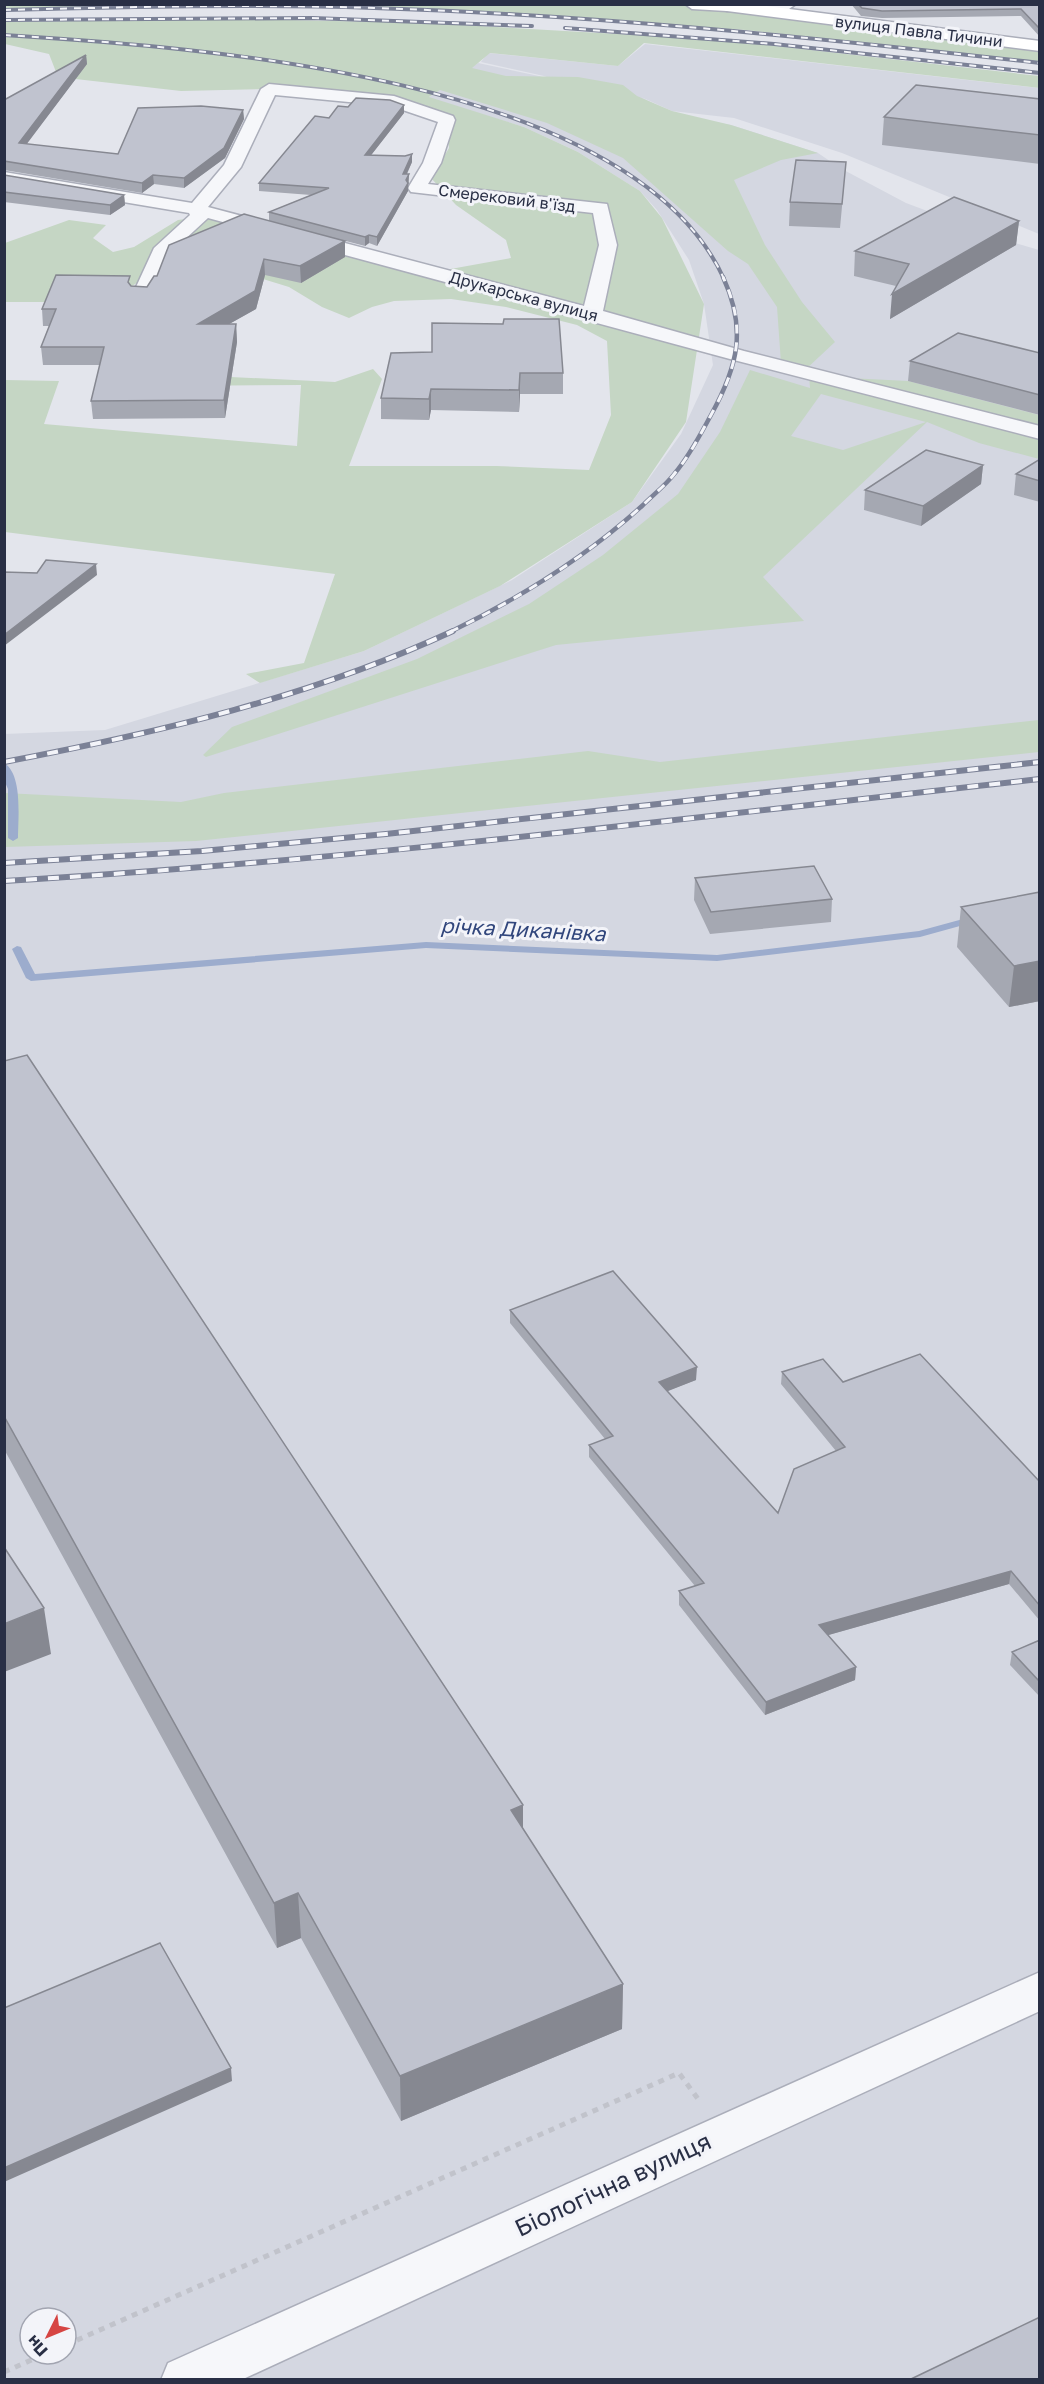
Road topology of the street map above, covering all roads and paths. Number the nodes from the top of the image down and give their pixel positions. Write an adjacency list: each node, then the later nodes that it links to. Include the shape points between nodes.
1 (692, 4): 3 (main road, вулиця Павла Тичини)
2 (789, 4): 3 (street)
3 (727, 6): 4 (main road, вулиця Павла Тичини)
4 (1040, 46)
5 (4, 177): 6 (street, Друкарська вулиця)
6 (196, 209): 7 (street, via 200,216 161,252); 8 (street, Друкарська вулиця); 8 (street, Смерековий в'їзд, via 232,167 269,89 394,101 447,120 432,163 417,188 601,208 608,245)
7 (141, 298)
8 (592, 314): 9 (street, Друкарська вулиця)
9 (1040, 433)
10 (1040, 1990): 11 (street, Біологічна вулиця)
11 (723, 2134): 12 (path, via 680,2073); 15 (street, Біологічна вулиця)
12 (78, 2340)
13 (18, 2366): 14 (path)
14 (4, 2372)
15 (186, 2379)

